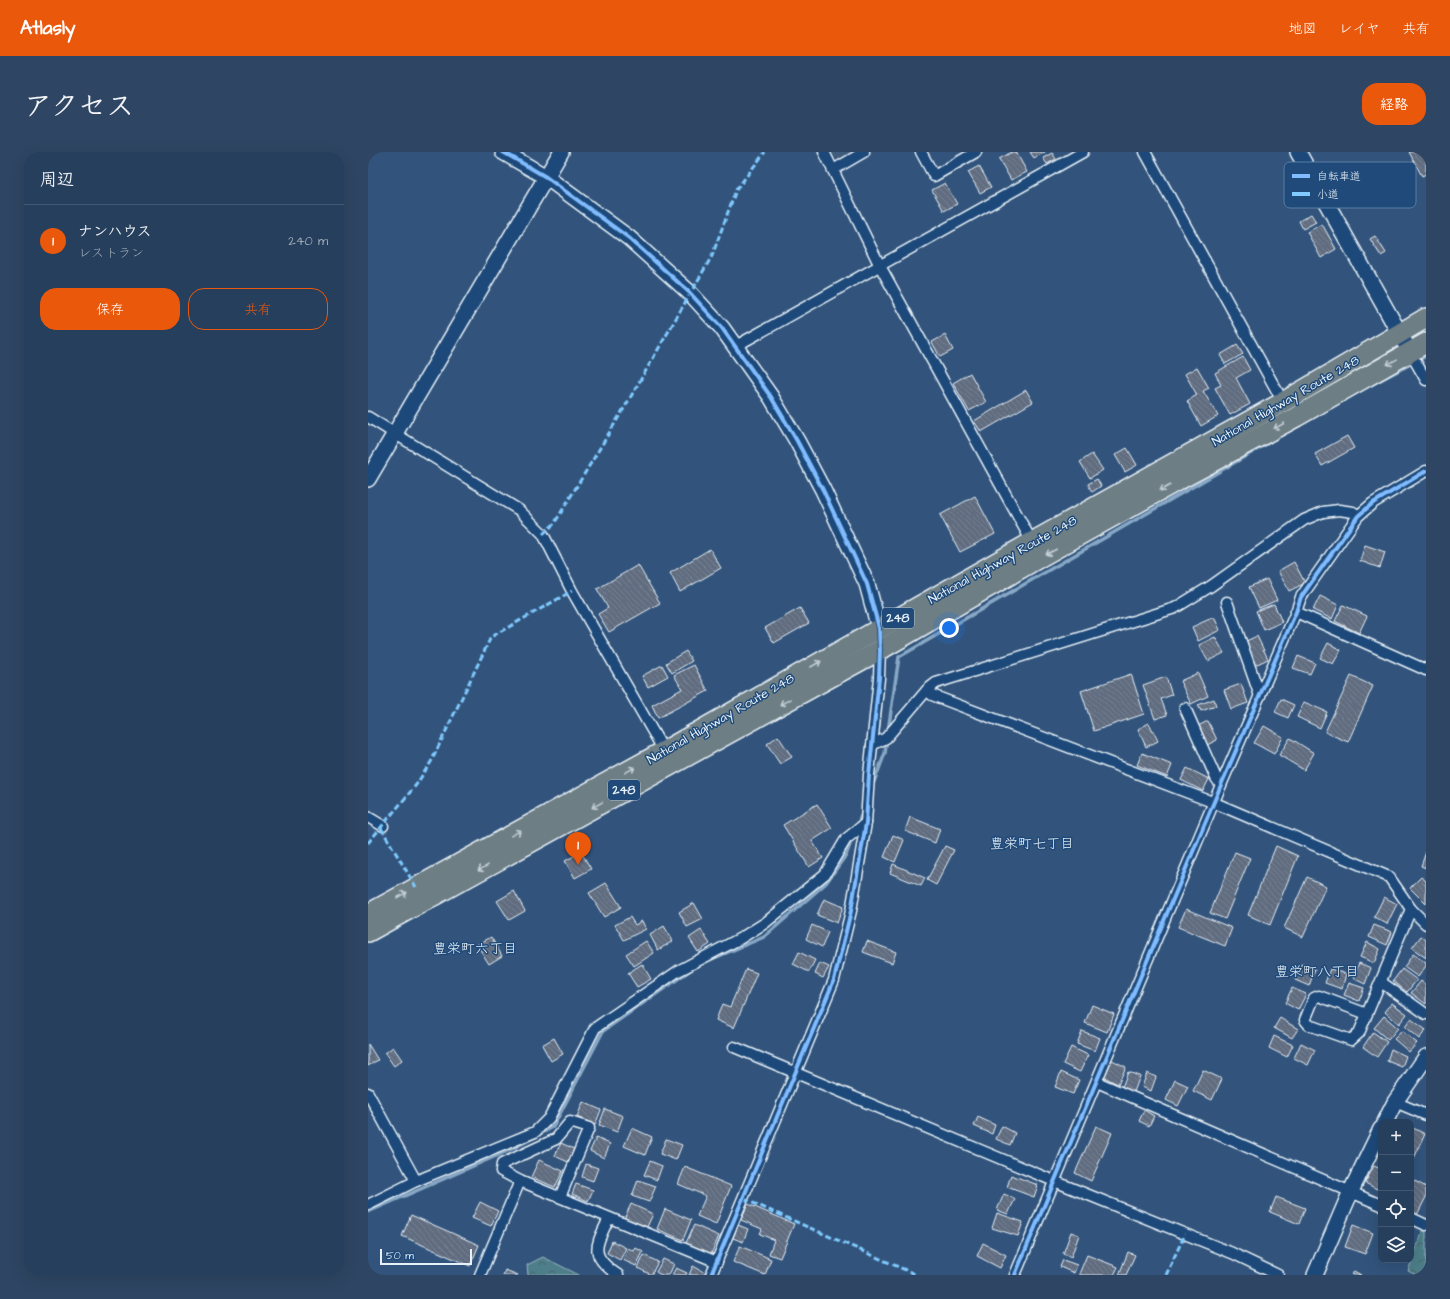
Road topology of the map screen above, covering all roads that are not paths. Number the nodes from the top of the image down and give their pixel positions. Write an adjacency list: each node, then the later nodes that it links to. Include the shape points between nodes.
1 (503, 152): 12 (street)
2 (561, 152): 12 (street)
3 (824, 152): 11 (street)
4 (864, 152): 11 (street)
5 (921, 152): 6 (street, via 934,176)
6 (976, 152)
7 (1083, 152): 14 (street)
8 (1145, 152): 20 (street)
9 (1298, 152): 10 (street)
10 (1304, 162)
11 (833, 170): 14 (street)
12 (546, 177): 17 (street, via 629,238 669,273 722,328); 22 (street)
13 (1330, 208): 16 (street)
14 (880, 266): 17 (street); 26 (street)
15 (1426, 318): 16 (highway, National Highway Route 248 / 248)
16 (1400, 333): 18 (street); 20 (highway, National Highway Route 248 / 248)
17 (734, 347): 29 (street, via 771,397 823,490 867,584)
18 (1418, 348): 19 (street); 30 (highway, National Highway Route 248 / 248, one-way to 30, via 1037,559)
19 (1426, 380)
20 (1283, 402): 26 (highway, National Highway Route 248 / 248)
21 (368, 417): 22 (street)
22 (396, 433): 24 (street); 36 (street, via 519,510 542,534)
23 (1426, 471): 25 (street, via 1373,503)
24 (368, 479)
25 (1358, 516): 28 (street, via 1301,597); 32 (street, via 1353,512 1339,510 1323,512 1304,520 1176,608 936,683)
26 (1032, 542): 29 (highway, National Highway Route 248 / 248)
27 (1227, 602): 33 (street)
28 (1296, 612): 31 (street); 33 (street)
29 (879, 628): 30 (street); 36 (highway, National Highway Route 248 / 248, one-way to 29)
30 (880, 650): 35 (street); 45 (highway, National Highway Route 248 / 248, one-way to 45)
31 (1426, 670)
32 (927, 690): 35 (street, via 886,738); 38 (street, via 932,695)
33 (1260, 696): 37 (street)
34 (1185, 708): 37 (street)
35 (872, 745): 40 (street)
36 (664, 751): 43 (highway, National Highway Route 248 / 248, one-way to 36)
37 (1221, 785): 38 (street)
38 (1215, 803): 42 (street, via 1389,876); 52 (street)
39 (368, 817): 41 (street)
40 (866, 823): 51 (street, via 851,911 834,980); 58 (street, via 846,839 825,874 765,923 678,971 595,1028 549,1118 535,1132)
41 (383, 826)
42 (1412, 909): 44 (street); 46 (street)
43 (368, 914)
44 (1426, 924)
45 (368, 932)
46 (1380, 982): 47 (street); 48 (street)
47 (1367, 1014): 47 (street, via 1359,1033 1351,1040 1309,1025 1305,1020 1314,998 1319,996)
48 (1426, 1014)
49 (734, 1046): 51 (street)
50 (1426, 1057): 54 (street)
51 (796, 1072): 60 (street); 68 (street)
52 (1097, 1082): 60 (street); 61 (street)
53 (368, 1094): 58 (street)
54 (1395, 1102): 55 (street); 56 (street)
55 (1426, 1115)
56 (1386, 1119)
57 (1378, 1135): 61 (street)
58 (416, 1181): 64 (street)
59 (520, 1181): 62 (street); 62 (street, via 501,1172 502,1164 556,1139 570,1122 589,1128); 69 (street)
60 (1054, 1181): 72 (street); 73 (street, via 1232,1253)
61 (1351, 1191): 63 (street); 74 (street)
62 (560, 1197): 65 (street)
63 (1378, 1204)
64 (368, 1205)
65 (609, 1218): 68 (street); 70 (street, via 597,1244 597,1253 604,1264)
66 (1414, 1219): 67 (street)
67 (1426, 1225)
68 (717, 1262): 71 (street)
69 (480, 1275)
70 (618, 1275)
71 (711, 1275)
72 (1015, 1275)
73 (1278, 1275)
74 (1315, 1275)

